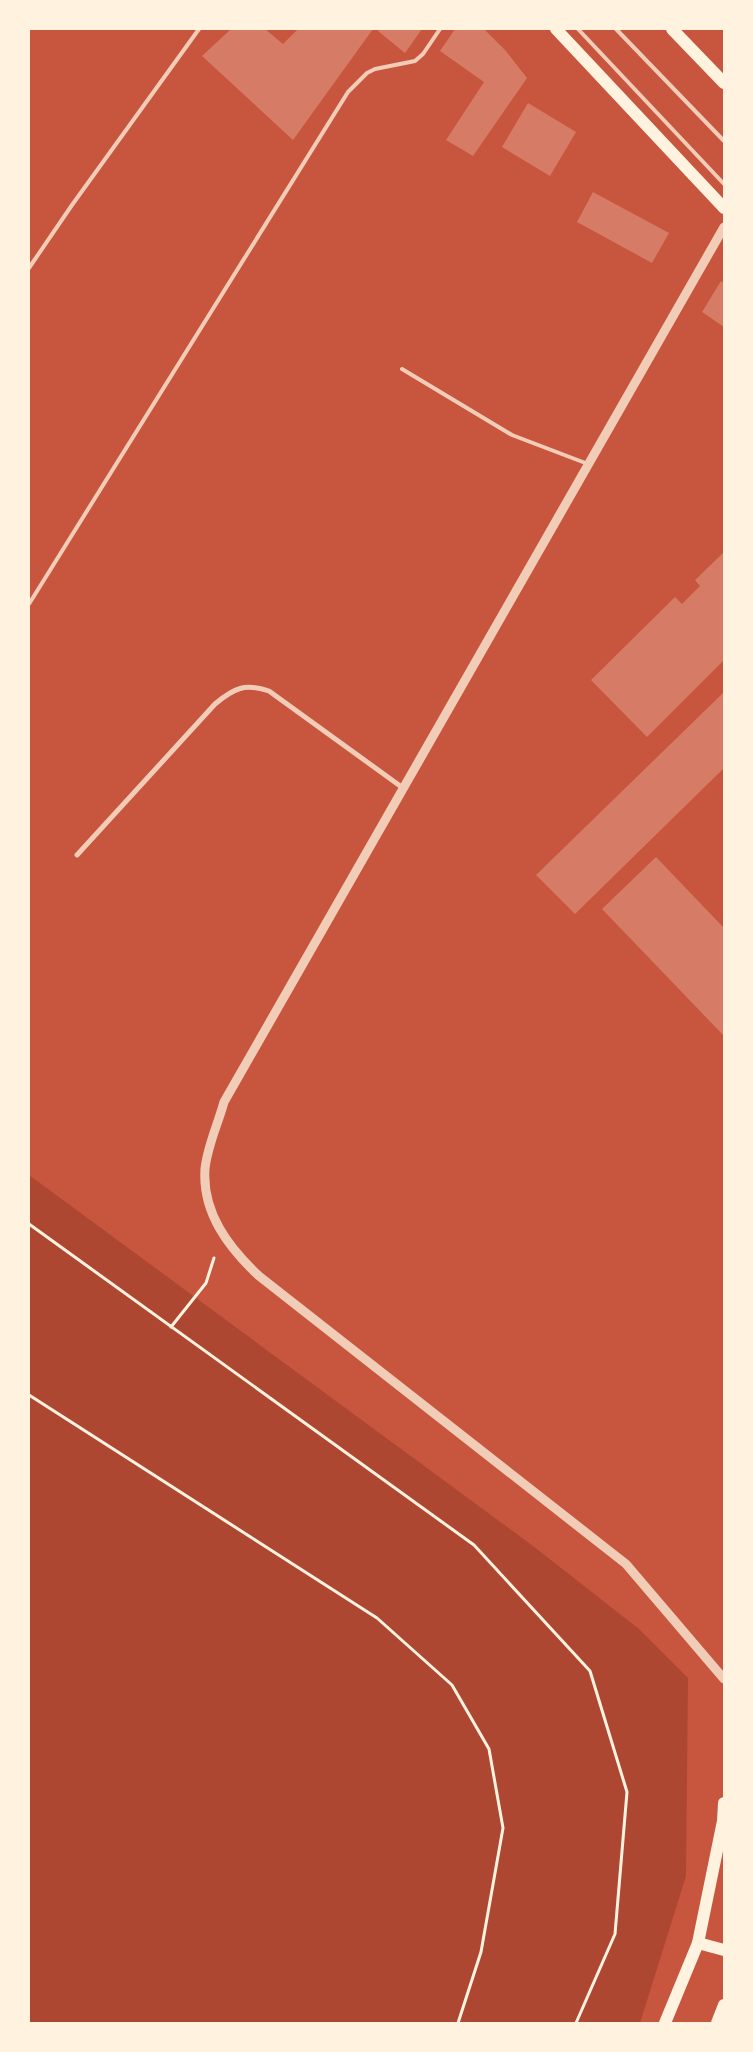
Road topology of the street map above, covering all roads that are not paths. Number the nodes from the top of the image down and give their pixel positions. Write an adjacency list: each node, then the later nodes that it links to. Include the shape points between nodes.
1 (199, 29): 12 (lane)
2 (440, 29): 15 (lane, via 415,61 375,69 348,92)
3 (556, 29): 10 (main road)
4 (578, 29): 9 (lane)
5 (616, 29): 8 (lane)
6 (672, 29): 7 (main road)
7 (724, 83)
8 (724, 141)
9 (724, 184)
10 (724, 208)
11 (724, 226): 14 (street)
12 (29, 268)
13 (402, 369): 14 (lane, via 512,435)
14 (588, 464): 16 (street)
15 (29, 604)
16 (403, 788): 17 (street, via 269,691 241,687 215,704); 18 (street, via 224,1102 205,1168 205,1190 210,1211 241,1259 259,1276 626,1564)
17 (77, 855)
18 (724, 1679)
19 (724, 1803): 20 (main road)
20 (698, 1943): 21 (main road); 23 (main road)
21 (724, 1950)
22 (724, 2004): 24 (main road)
23 (665, 2023)
24 (717, 2023)

